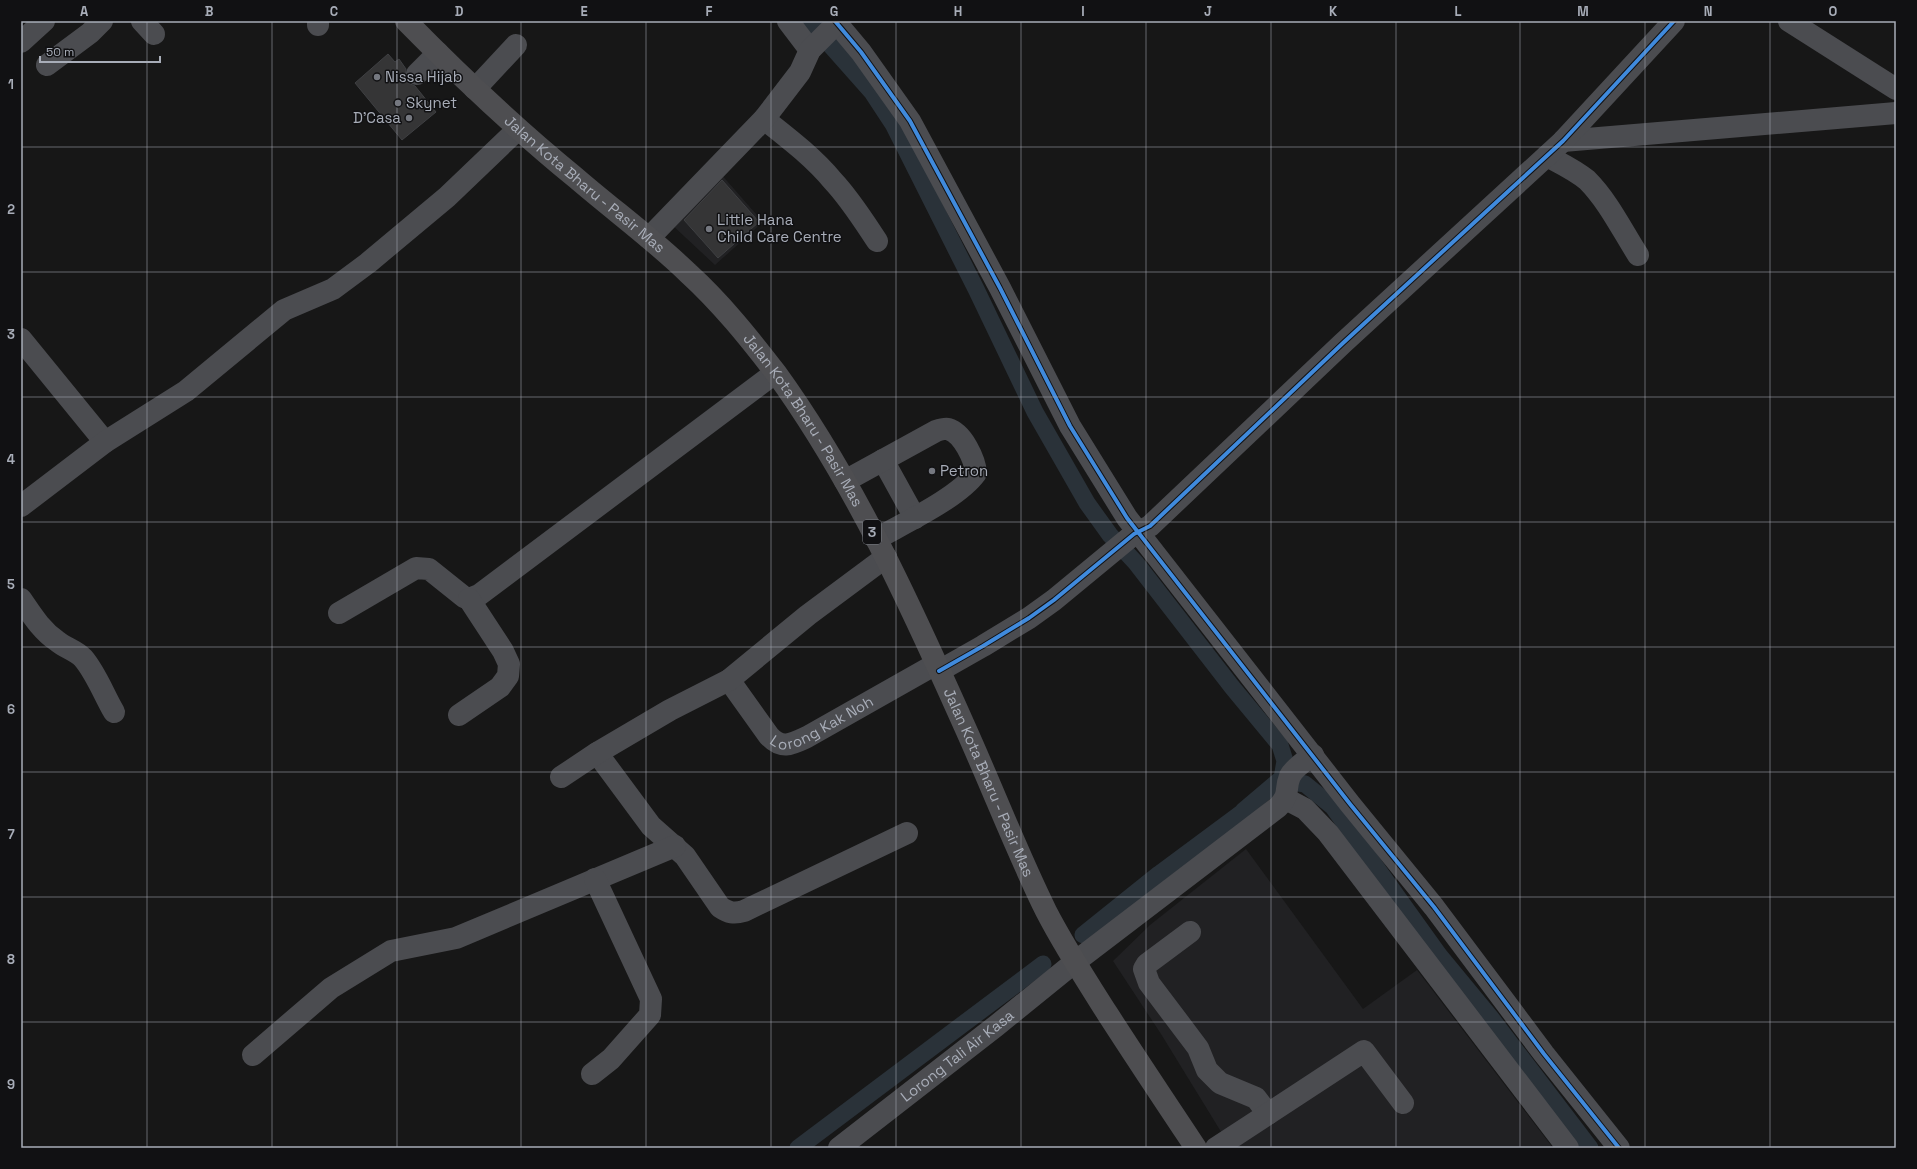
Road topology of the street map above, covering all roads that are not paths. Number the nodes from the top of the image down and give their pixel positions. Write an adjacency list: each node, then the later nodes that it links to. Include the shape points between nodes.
1 (44, 21): 8 (street)
2 (102, 21): 12 (street)
3 (406, 21): 11 (highway, Jalan Kota Bharu - Pasir Mas / 3)
4 (788, 21): 10 (street)
5 (1674, 21): 19 (street, Lorong Kak Noh)
6 (1789, 21): 15 (street)
7 (835, 24): 10 (street); 31 (street, via 865,58 910,121 1000,288 1070,426 1109,490)
8 (21, 42)
9 (516, 45): 14 (street)
10 (812, 48): 17 (street, via 800,72)
11 (438, 53): 13 (street); 14 (highway, Jalan Kota Bharu - Pasir Mas / 3)
12 (47, 65)
13 (417, 74)
14 (475, 89): 18 (highway, Jalan Kota Bharu - Pasir Mas / 3)
15 (1896, 89)
16 (1896, 113): 19 (street)
17 (764, 119): 21 (street); 22 (street, via 833,180)
18 (518, 129): 21 (highway, Jalan Kota Bharu - Pasir Mas / 3); 26 (street, via 447,197 333,289 284,310 186,390)
19 (1563, 141): 20 (street, Lorong Kak Noh)
20 (1547, 156): 23 (street, via 1587,181); 31 (street, Lorong Kak Noh, via 1343,343 1156,520)
21 (649, 238): 25 (highway, Jalan Kota Bharu - Pasir Mas / 3, via 734,320)
22 (877, 241)
23 (1638, 255)
24 (21, 339): 26 (street)
25 (775, 373): 28 (highway, Jalan Kota Bharu - Pasir Mas / 3); 34 (street, via 479,595)
26 (105, 442): 29 (street)
27 (883, 460): 28 (street); 30 (street); 30 (street, via 936,431 948,429 958,435 975,462 976,473 968,484)
28 (845, 480): 32 (highway, Jalan Kota Bharu - Pasir Mas / 3)
29 (21, 506)
30 (915, 518): 32 (street)
31 (1128, 539): 36 (street, Lorong Kak Noh, via 1048,605 983,646); 41 (street)
32 (881, 548): 36 (highway, Jalan Kota Bharu - Pasir Mas / 3); 37 (street, via 808,615)
33 (21, 599): 38 (street, via 40,628 82,658)
34 (469, 599): 35 (street, via 456,592 444,579 429,569 416,568); 39 (street, via 504,651 509,664 508,676 500,687)
35 (339, 613)
36 (938, 667): 37 (street, Lorong Kak Noh, via 794,744 783,745 776,743 769,736); 48 (highway, Jalan Kota Bharu - Pasir Mas / 3, via 1025,866 1048,915)
37 (729, 680): 40 (street, via 687,700)
38 (114, 712)
39 (459, 715)
40 (597, 753): 42 (street); 45 (street, via 639,813 661,836)
41 (1304, 762): 43 (street, via 1290,777); 57 (street, via 1434,907 1544,1054)
42 (561, 778)
43 (1286, 799): 48 (street, Lorong Tali Air Kasa); 56 (street, via 1305,809 1328,834)
44 (907, 833): 45 (street, via 734,914 720,907 694,867)
45 (675, 846): 46 (street)
46 (595, 879): 49 (street, via 456,938 391,951 331,988); 50 (street, via 651,999 650,1015 611,1059)
47 (1190, 932): 52 (street, via 1147,964 1144,969 1145,976 1198,1048 1207,1070 1220,1083 1256,1098)
48 (1075, 962): 53 (street, Lorong Tali Air Kasa); 54 (highway, Jalan Kota Bharu - Pasir Mas / 3)
49 (253, 1055)
50 (592, 1074)
51 (1404, 1103): 52 (street, via 1364,1051)
52 (1268, 1114): 55 (street)
53 (839, 1148)
54 (1196, 1148)
55 (1216, 1148)
56 (1568, 1148)
57 (1619, 1148)

